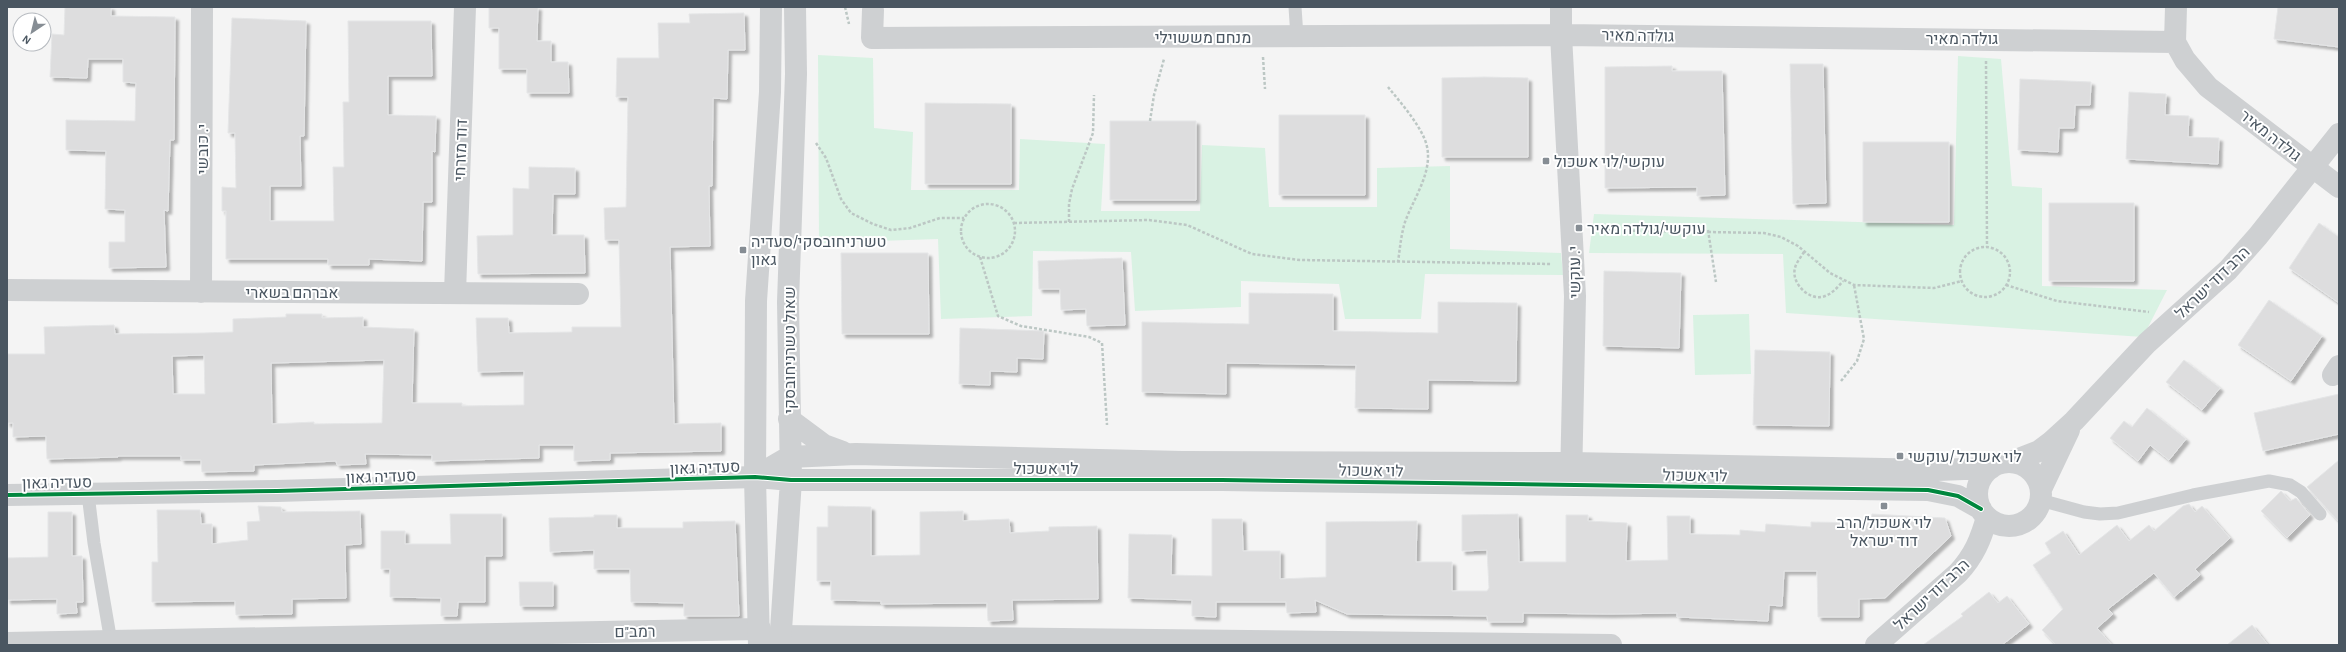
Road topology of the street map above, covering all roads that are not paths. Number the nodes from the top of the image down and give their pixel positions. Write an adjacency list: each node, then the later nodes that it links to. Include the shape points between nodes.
1 (202, 7): 16 (street, י. כובשי)
2 (465, 7): 17 (street, דוד מזרחי)
3 (771, 7): 26 (street, שאול טשרניחובסקי, via 770,92 756,294)
4 (795, 7): 19 (street, שאול טשרניחובסקי, via 794,134 788,302)
5 (1295, 7): 10 (lane)
6 (1561, 7): 9 (street, י. עוקשי)
7 (2176, 7): 11 (street)
8 (873, 10): 10 (street, מנחם מששוילי, via 872,38)
9 (1561, 35): 10 (street, מנחם מששוילי); 11 (street, גולדה מאיר); 24 (street, י. עוקשי, via 1574,264)
10 (1297, 37)
11 (2175, 42): 13 (street, גולדה מאיר, via 2185,60 2208,87)
12 (2339, 134): 13 (street, הרב דוד ישראל)
13 (2312, 168): 14 (street, גולדה מאיר); 20 (street, הרב דוד ישראל, via 2228,270 2146,343)
14 (2339, 187)
15 (7, 290): 16 (street, אברהם בשארי)
16 (201, 292): 17 (street, אברהם בשארי)
17 (454, 293): 18 (street, אברהם בשארי)
18 (578, 294)
19 (789, 419): 21 (street, via 824,445); 22 (street, שאול טשרניחובסקי)
20 (2074, 421): 23 (street, הרב דוד ישראל, via 2039,451); 30 (street, הרב דוד ישראל)
21 (856, 454): 22 (street, לוי אשכול); 24 (street, לוי אשכול, via 1182,462)
22 (789, 457): 26 (street, לוי אשכול); 27 (street, שאול טשרניחובסקי)
23 (2011, 462): 25 (street); 30 (street, via 2030,470 2037,479)
24 (1571, 463): 25 (street, לוי אשכול, via 1937,470); 28 (street, י. עוקשי)
25 (1990, 468): 32 (street, via 1980,482 1978,500)
26 (755, 477): 27 (street, לוי אשכול); 29 (street, סעדיה גאון); 34 (street, שאול טשרניחובסקי)
27 (791, 480): 28 (street, לוי אשכול, via 1214,480); 35 (street, שאול טשרניחובסקי)
28 (1571, 485): 32 (street, לוי אשכול, via 1928,490 1958,496)
29 (88, 494): 31 (street, סעדיה גאון); 36 (lane)
30 (2041, 494): 32 (street, via 2034,514 2020,524 2002,525); 33 (lane, via 2084,512 2118,513 2193,495 2269,481 2290,485 2301,492)
31 (7, 495)
32 (1984, 513): 39 (street, הרב דוד ישראל, via 1976,550 1968,562 1958,574)
33 (2320, 514)
34 (760, 637): 36 (street, רמב"ם)
35 (780, 641): 38 (street)
36 (111, 642): 37 (street, רמב"ם)
37 (7, 643)
38 (1611, 645)
39 (1876, 645)

